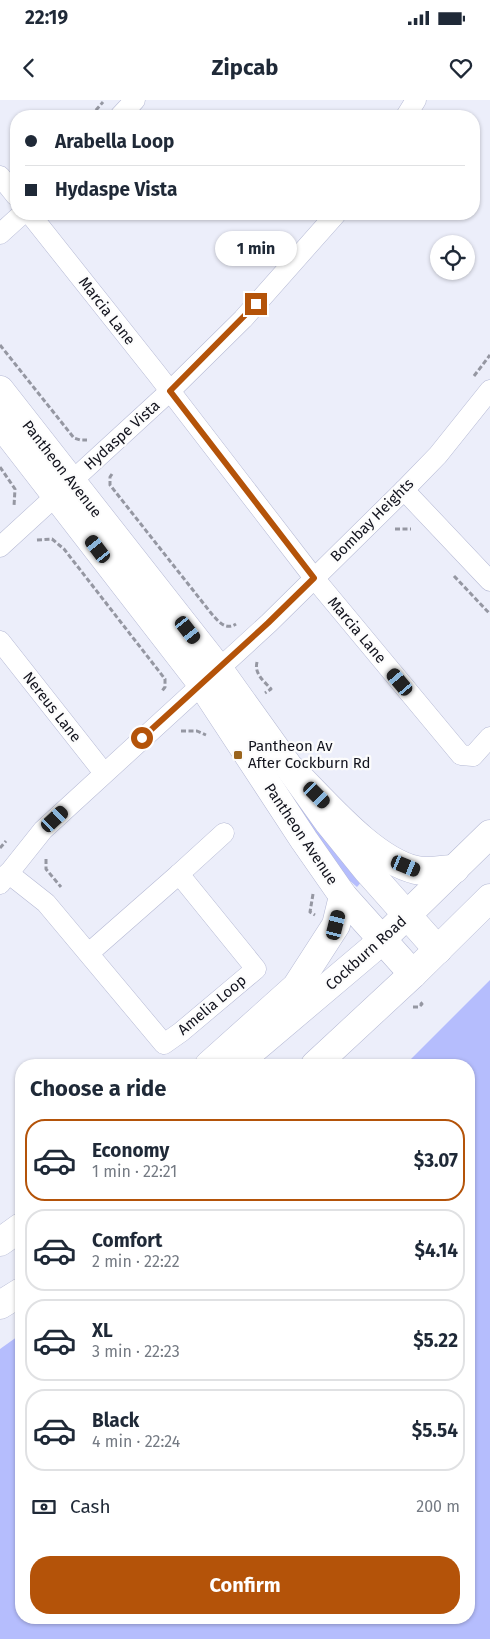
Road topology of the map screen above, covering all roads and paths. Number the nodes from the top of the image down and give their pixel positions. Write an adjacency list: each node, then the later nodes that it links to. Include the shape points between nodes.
1 (106, 100): 3 (path)
2 (135, 100): 4 (street)
3 (97, 110)
4 (126, 110)
5 (0, 176): 6 (street)
6 (10, 188)
7 (15, 220): 10 (street)
8 (35, 220): 16 (street, Marcia Lane)
9 (331, 220): 16 (street, Hydaspe Vista, via 243,319)
10 (0, 234)
11 (0, 345): 18 (path, via 74,438 87,440)
12 (490, 354): 13 (path)
13 (472, 378)
14 (0, 390): 21 (main road, Pantheon Avenue)
15 (490, 390): 22 (street, Bombay Heights, via 438,455)
16 (170, 391): 21 (street, Hydaspe Vista); 29 (street, Marcia Lane)
17 (0, 422): 21 (main road, Pantheon Avenue)
18 (93, 433)
19 (0, 468): 23 (path, via 15,490)
20 (114, 470): 32 (path, via 110,485 211,612 222,625 234,626)
21 (64, 488): 27 (street, Hydaspe Vista); 35 (main road, Pantheon Avenue)
22 (404, 490): 29 (street, Bombay Heights); 30 (street)
23 (13, 509)
24 (390, 534): 25 (path, via 396,528 410,528)
25 (416, 535)
26 (36, 540): 37 (path, via 52,539 64,549 165,679 165,687)
27 (0, 547)
28 (450, 571): 31 (path)
29 (314, 578): 35 (street, Bombay Heights); 40 (street, Marcia Lane, via 461,755 473,756)
30 (490, 581)
31 (490, 614)
32 (240, 620)
33 (0, 641): 42 (street, Nereus Lane)
34 (259, 657): 36 (path, via 258,674 271,689)
35 (209, 676): 41 (main road, Pantheon Avenue); 42 (street, Bombay Heights); 51 (main road, Pantheon Avenue, via 304,840)
36 (264, 694)
37 (157, 696)
38 (174, 736): 39 (path, via 181,730 197,731)
39 (211, 738)
40 (490, 738)
41 (291, 769): 46 (main road, via 377,851 417,871); 54 (main road, Pantheon Avenue, via 329,823)
42 (104, 773): 48 (street, Bombay Heights, via 43,830)
43 (224, 833): 47 (street)
44 (490, 834): 46 (main road, Cockburn Road)
45 (47, 857): 50 (path, via 46,868)
46 (455, 869): 54 (main road, Cockburn Road)
47 (179, 874): 57 (street); 57 (street, Amelia Loop, via 256,969 164,1044)
48 (4, 879): 57 (street, Amelia Loop, via 46,903)
49 (310, 886): 53 (path, via 313,892 310,912)
50 (63, 889)
51 (343, 896): 55 (main road, Pantheon Avenue); 59 (main road, via 336,925 296,987)
52 (490, 898): 56 (main road)
53 (316, 916)
54 (408, 916): 55 (main road, Cockburn Road); 56 (main road, Pantheon Avenue)
55 (383, 939): 58 (main road, Pantheon Avenue); 60 (main road, Cockburn Road)
56 (438, 950): 58 (main road)
57 (89, 954)
58 (413, 974): 61 (main road)
59 (216, 1059)
60 (242, 1059)
61 (321, 1059)
62 (15, 1231): 63 (main road)
63 (0, 1242)
64 (15, 1296): 65 (main road)
65 (0, 1305)

